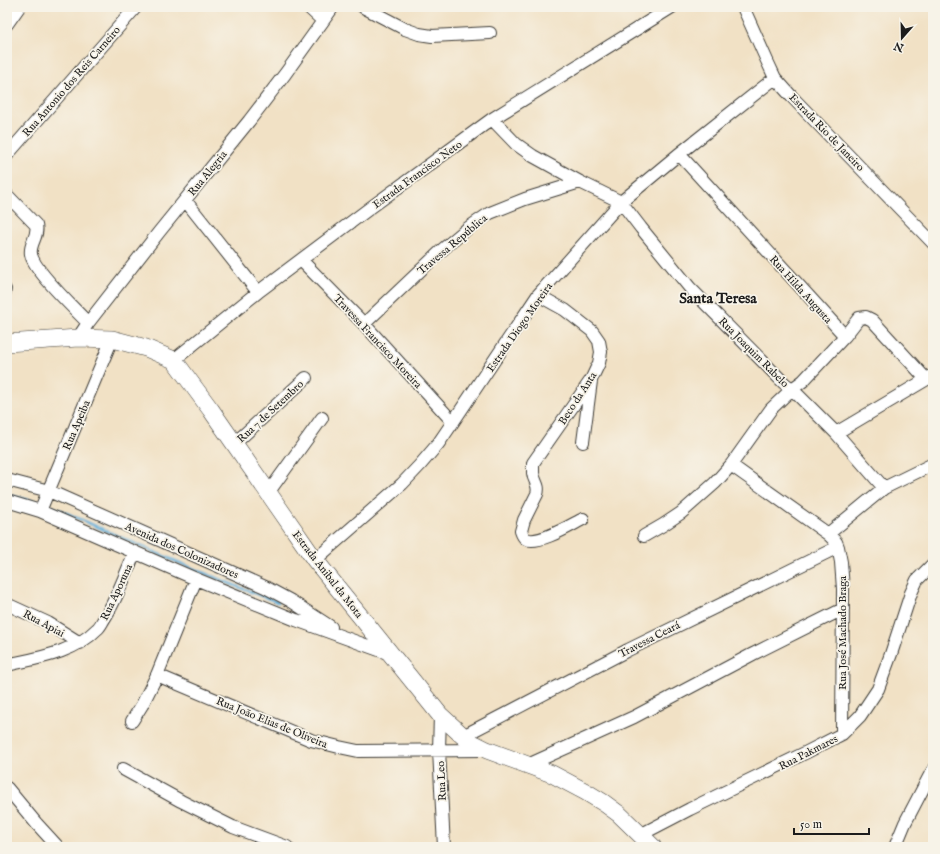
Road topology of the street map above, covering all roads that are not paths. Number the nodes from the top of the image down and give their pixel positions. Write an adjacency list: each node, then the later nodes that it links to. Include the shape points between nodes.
1 (19, 7): 9 (street)
2 (136, 7): 14 (street, Rua Antonio dos Reis Carneiro)
3 (308, 7): 8 (street)
4 (334, 7): 8 (street, Rua Alegria)
5 (363, 7): 10 (street, via 419,34 432,36)
6 (672, 7): 12 (street, Estrada Francisco Neto)
7 (743, 7): 11 (street, Estrada Rio de Janeiro)
8 (323, 21): 17 (street, Rua Alegria, via 249,121)
9 (7, 24)
10 (490, 32)
11 (776, 78): 13 (street, Estrada Diogo Moreira); 19 (street, Estrada Rio de Janeiro)
12 (492, 119): 15 (street, Rua Joaquim Rabelo, via 516,144); 20 (street, Estrada Francisco Neto)
13 (679, 154): 18 (street, Estrada Diogo Moreira); 27 (street, Rua Hilda Augusta)
14 (7, 155)
15 (580, 182): 18 (street, Rua Joaquim Rabelo); 26 (street, Travessa República, via 490,213 443,249)
16 (7, 195): 25 (street, via 36,224 36,234 30,252 32,258 50,283)
17 (184, 200): 22 (street); 25 (street, Rua Alegria)
18 (621, 202): 24 (street, Estrada Diogo Moreira); 35 (street, Rua Joaquim Rabelo, via 690,288 784,384)
19 (933, 243)
20 (302, 260): 22 (street, Estrada Francisco Neto); 26 (street, Travessa Francisco Moreira)
21 (7, 287): 23 (lane)
22 (258, 292): 31 (street, Estrada Francisco Neto)
23 (7, 295)
24 (538, 295): 34 (street, Beco da Anta, via 565,310 592,331 599,341 599,363); 37 (street, Estrada Diogo Moreira)
25 (88, 323): 28 (street, Rua Alegria)
26 (364, 324): 37 (street, Travessa Francisco Moreira)
27 (845, 336): 33 (street, via 859,318 866,317); 35 (street, via 803,381)
28 (78, 338): 29 (street); 30 (street)
29 (112, 339): 31 (street, via 146,348); 47 (street, Rua Apeiba)
30 (7, 343)
31 (174, 360): 40 (street, Estrada Anibal da Mota)
32 (306, 378): 40 (street, Rua 7 de Setembro)
33 (930, 378): 38 (street)
34 (591, 380): 39 (street); 48 (street, Beco da Anta, via 534,463 533,473 539,490 522,526 523,536 526,539 543,539)
35 (792, 389): 38 (street, Rua Joaquim Rabelo); 42 (street, via 771,409)
36 (322, 418): 45 (street)
37 (453, 422): 55 (street, Estrada Diogo Moreira, via 438,444 402,484)
38 (836, 433): 44 (street, Rua Joaquim Rabelo)
39 (583, 442)
40 (234, 444): 45 (street, Estrada Anibal da Mota)
41 (933, 464): 44 (street)
42 (732, 465): 49 (street, Rua José Machado Braga); 50 (street, via 680,513)
43 (7, 480): 47 (street, Avenida dos Colonizadores)
44 (884, 488): 49 (street)
45 (268, 493): 55 (street, Estrada Anibal da Mota)
46 (7, 501): 47 (street, Avenida dos Colonizadores)
47 (45, 501): 51 (street, Avenida dos Colonizadores); 53 (street, Avenida dos Colonizadores)
48 (583, 519)
49 (828, 534): 52 (street, Rua José Machado Braga)
50 (644, 536)
51 (164, 544): 54 (street); 60 (street, Avenida dos Colonizadores, via 265,587)
52 (838, 547): 59 (street, Rua José Machado Braga); 68 (street, Travessa Ceará, via 628,650)
53 (135, 552): 54 (street, Avenida dos Colonizadores); 61 (street, Rua Aporuna, via 111,609 98,629)
54 (156, 559): 57 (street, Avenida dos Colonizadores)
55 (315, 560): 62 (street, Estrada Anibal da Mota)
56 (933, 564): 67 (street, Rua Pakmares, via 917,580 911,593 878,689 860,716)
57 (196, 579): 60 (street, Avenida dos Colonizadores); 64 (street)
58 (7, 606): 61 (street, Rua Apiai, via 48,623)
59 (843, 609): 67 (street, Rua José Machado Braga); 71 (street, via 634,717)
60 (349, 639): 62 (street, Avenida dos Colonizadores)
61 (80, 643): 63 (street, Rua Aporuna, via 60,652)
62 (390, 654): 65 (street, Estrada Anibal da Mota)
63 (7, 665)
64 (157, 675): 66 (street); 69 (street, Rua Joāo Elias de Oliveira, via 311,740 358,751)
65 (440, 715): 68 (street, Estrada Anibal da Mota); 69 (street, Rua Leo)
66 (132, 721)
67 (842, 734): 75 (street, Rua Pakmares)
68 (463, 736): 70 (street, Estrada Anibal da Mota)
69 (440, 750): 70 (street, Rua Joāo Elias de Oliveira); 78 (street, Rua Leo)
70 (487, 750): 71 (street, Estrada Anibal da Mota)
71 (528, 765): 75 (street, Estrada Anibal da Mota, via 552,774 604,803)
72 (123, 769): 77 (street, via 226,824)
73 (933, 770): 80 (street)
74 (7, 788): 76 (street)
75 (640, 835): 79 (street, Estrada Anibal da Mota)
76 (58, 847)
77 (287, 847)
78 (444, 847)
79 (653, 847)
80 (895, 847)

